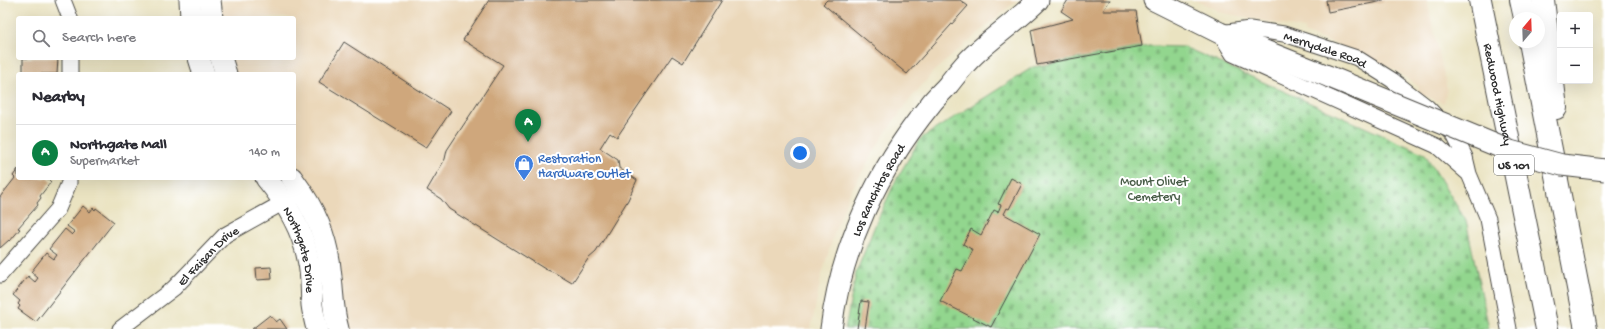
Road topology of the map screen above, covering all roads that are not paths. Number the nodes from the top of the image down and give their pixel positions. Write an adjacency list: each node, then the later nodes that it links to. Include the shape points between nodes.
1 (63, 0): 10 (street)
2 (190, 0): 11 (street)
3 (210, 0): 12 (street)
4 (1038, 0): 18 (street, Los Ranchitos Road)
5 (1154, 0): 13 (street, Merrydale Road)
6 (1480, 0): 37 (highway, Redwood Highway / US 101)
7 (1521, 0): 9 (highway)
8 (1543, 0): 30 (highway)
9 (1524, 12)
10 (69, 16)
11 (191, 16)
12 (212, 16)
13 (1220, 33): 22 (street, Merrydale Road, via 1250,29 1284,34 1317,44 1357,58 1392,80); 23 (street, Merrydale Road, via 1232,54); 24 (street, Merrydale Road, bridge, via 1510,151 1562,165)
14 (1531, 48): 30 (highway, US 101)
15 (70, 60): 19 (street)
16 (200, 60): 20 (street)
17 (222, 60): 21 (street)
18 (961, 69): 34 (street, Los Ranchitos Road, via 940,78 922,98 891,140 871,173 854,206 841,243); 35 (street, Los Ranchitos Road, via 930,105 880,178 850,246)
19 (70, 72)
20 (203, 72)
21 (225, 72)
22 (1420, 102): 23 (street, via 1404,116); 25 (street, Merrydale Road, via 1454,135 1465,157)
23 (1384, 122): 25 (street, Merrydale Road, via 1437,146)
24 (1605, 170)
25 (1469, 174): 36 (street, Merrydale Road, via 1488,219)
26 (69, 180): 29 (street, via 58,209)
27 (270, 180): 28 (street, Northgate Drive)
28 (293, 191): 31 (street, El Faisan Drive, via 225,235 174,288); 32 (street, Northgate Drive, via 296,220 309,259 312,306); 33 (street, Northgate Drive, via 314,210 322,231 332,278 333,304)
29 (0, 275)
30 (1577, 280): 38 (highway, US 101)
31 (120, 329)
32 (317, 329)
33 (338, 329)
34 (820, 329)
35 (831, 329)
36 (1509, 329)
37 (1547, 329)
38 (1586, 329)

